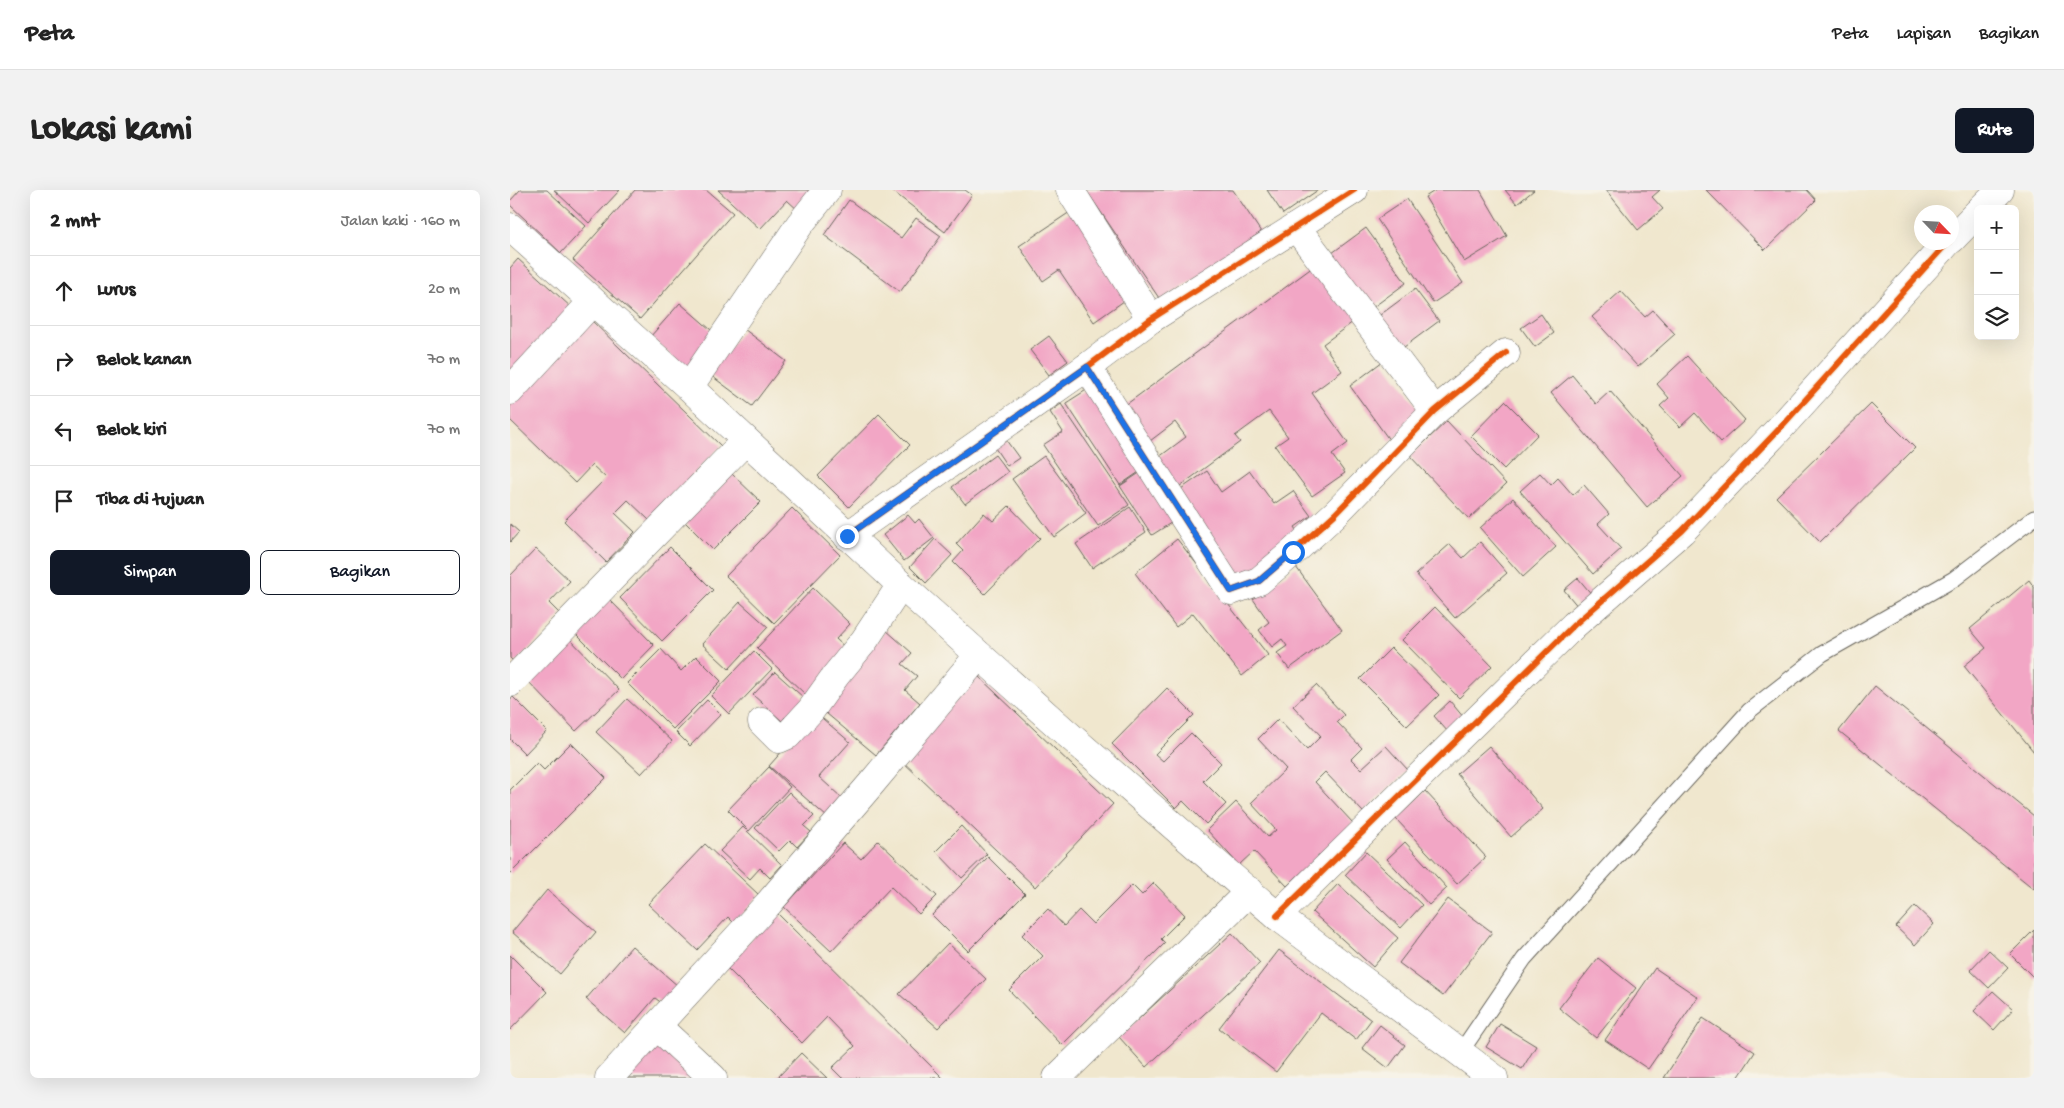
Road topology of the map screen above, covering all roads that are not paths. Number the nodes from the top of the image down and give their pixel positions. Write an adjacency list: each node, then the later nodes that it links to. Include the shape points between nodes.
1 (827, 190): 15 (main road, via 800,224)
2 (1070, 190): 12 (main road)
3 (1354, 190): 7 (main road)
4 (2000, 190): 5 (main road)
5 (1985, 205)
6 (1974, 216): 9 (main road)
7 (1296, 226): 12 (main road); 17 (main road)
8 (510, 227): 11 (main road)
9 (1959, 232)
10 (1941, 250): 26 (main road, via 1682,531 1574,625)
11 (592, 302): 15 (main road); 16 (main road)
12 (1151, 319): 14 (main road)
13 (1506, 353): 17 (main road)
14 (1087, 367): 17 (main road, via 1231,591 1259,581 1293,552 1336,514); 20 (main road)
15 (689, 388): 18 (main road)
16 (510, 391)
17 (1435, 411)
18 (745, 441): 20 (main road); 23 (main road)
19 (2034, 518): 28 (lane, via 1954,579 1822,654 1749,711 1524,959)
20 (847, 536): 21 (main road)
21 (901, 585): 22 (main road); 24 (main road, via 864,641 788,736 779,739)
22 (979, 655): 25 (main road); 27 (main road, via 769,903)
23 (510, 683)
24 (762, 722)
25 (1250, 891): 26 (main road); 32 (main road)
26 (1277, 916): 28 (main road)
27 (657, 1026): 30 (main road); 31 (main road)
28 (1460, 1053): 29 (main road)
29 (1484, 1075)
30 (610, 1078)
31 (713, 1078)
32 (1056, 1078)

